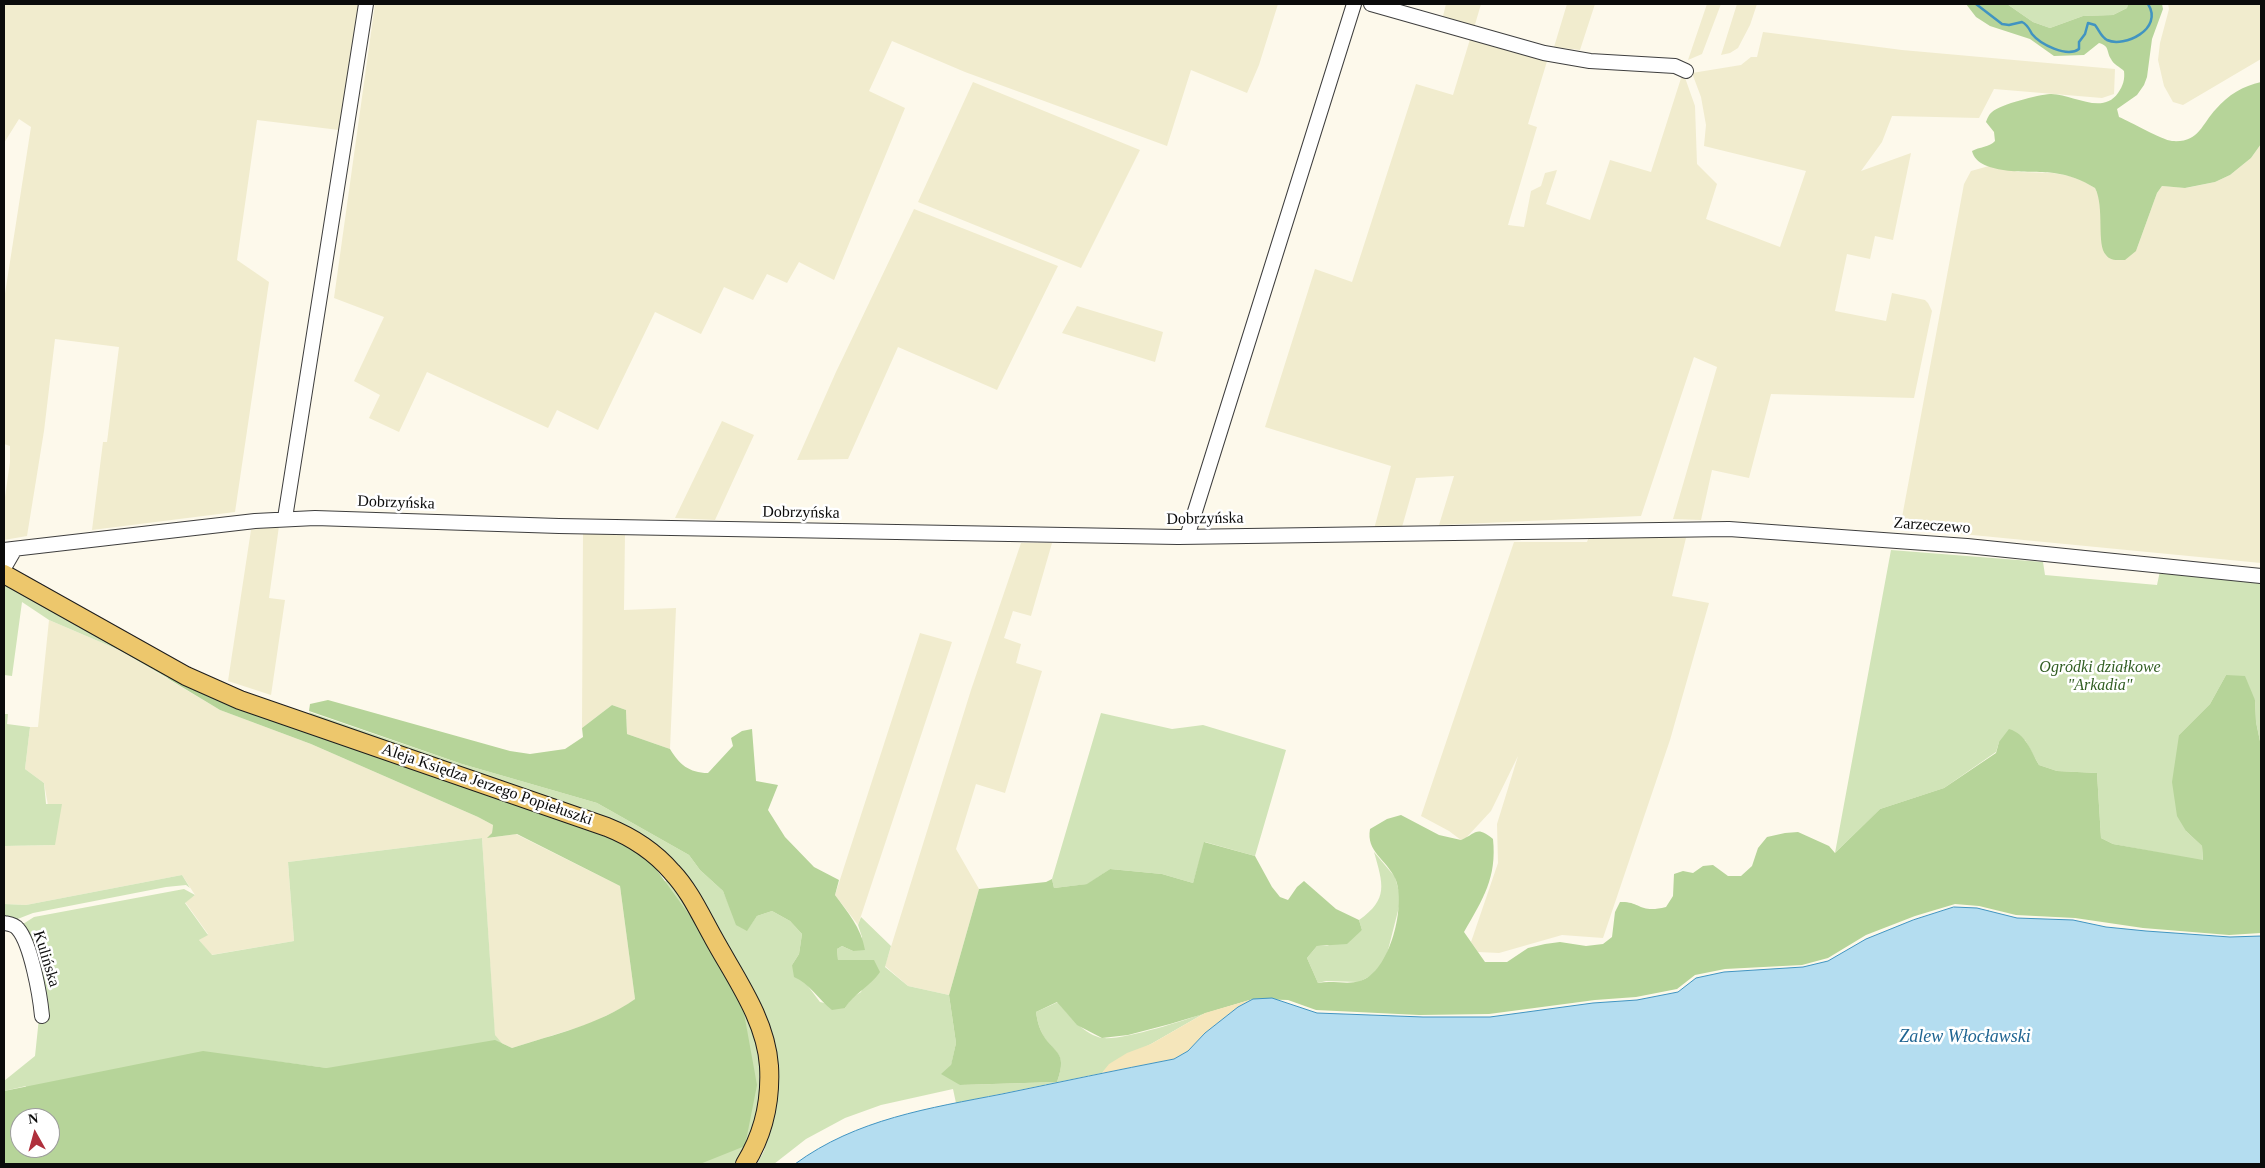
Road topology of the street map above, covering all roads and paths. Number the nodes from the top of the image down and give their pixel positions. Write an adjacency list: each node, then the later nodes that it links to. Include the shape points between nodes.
1 (366, 4): 5 (street)
2 (1354, 4): 7 (street)
3 (1371, 4): 4 (street, via 1544,53 1590,61 1675,66)
4 (1686, 71)
5 (285, 518): 7 (street, Dobrzyńska); 8 (street, Dobrzyńska)
6 (1599, 530): 7 (street, Dobrzyńska); 11 (street, Zarzeczewo, via 1729,529 1788,533 2035,552)
7 (1187, 537)
8 (9, 549): 9 (street)
9 (4, 568)
10 (4, 574): 14 (main road, Aleja Księdza Jerzego Popiełuszki, via 204,685 607,827 632,838 651,852 671,870 686,891 746,996 764,1037 769,1065 767,1104 757,1141)
11 (2261, 576)
12 (4, 923): 13 (street, Kulińska, via 16,926 22,935 38,989)
13 (42, 1016)
14 (745, 1164)

